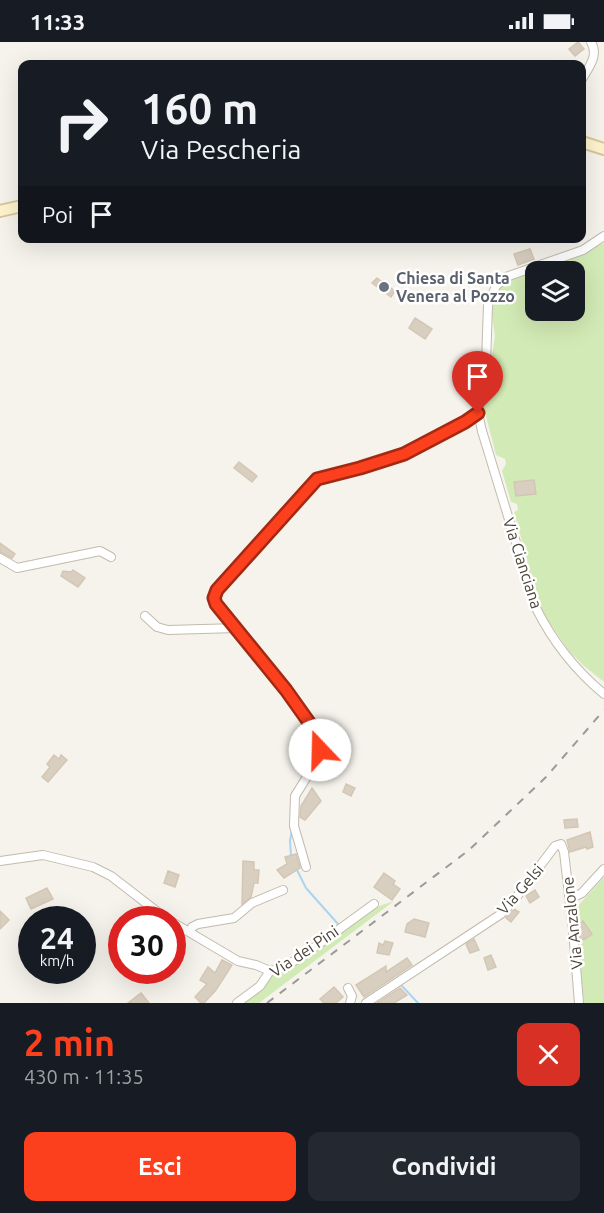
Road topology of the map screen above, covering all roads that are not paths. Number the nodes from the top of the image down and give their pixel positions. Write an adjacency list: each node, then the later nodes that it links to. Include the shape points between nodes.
1 (591, 42): 2 (street, via 595,55)
2 (586, 72)
3 (586, 143): 4 (street)
4 (604, 149)
5 (18, 207): 6 (street)
6 (0, 211)
7 (604, 236): 8 (street, via 583,250 506,277 496,286 488,305 486,363)
8 (478, 413): 12 (street, via 404,454 311,483 217,590 216,604); 13 (street, Via Cianciana, via 536,608 565,655)
9 (111, 557): 10 (street, via 100,551 17,568)
10 (0, 558)
11 (145, 616): 12 (street, via 157,627 168,630)
12 (237, 628): 16 (street, via 318,735 318,759 295,796 294,826)
13 (604, 694)
14 (561, 844): 19 (street, Via Anzalone); 28 (street, Via Gelsi, via 555,846 501,914)
15 (0, 861): 21 (street, via 43,855 93,867)
16 (306, 867)
17 (604, 869): 19 (street, via 582,893)
18 (283, 890): 23 (street, via 252,903 234,918 198,924)
19 (570, 899): 29 (street, Via Anzalone)
20 (374, 904): 24 (street, Via dei Pini, via 300,957)
21 (150, 906)
22 (186, 930): 23 (street)
23 (190, 932): 24 (street, via 238,961)
24 (270, 971): 26 (street, Via dei Pini, via 260,986)
25 (348, 988): 27 (street)
26 (237, 1003)
27 (350, 1003)
28 (366, 1003)
29 (578, 1003)

